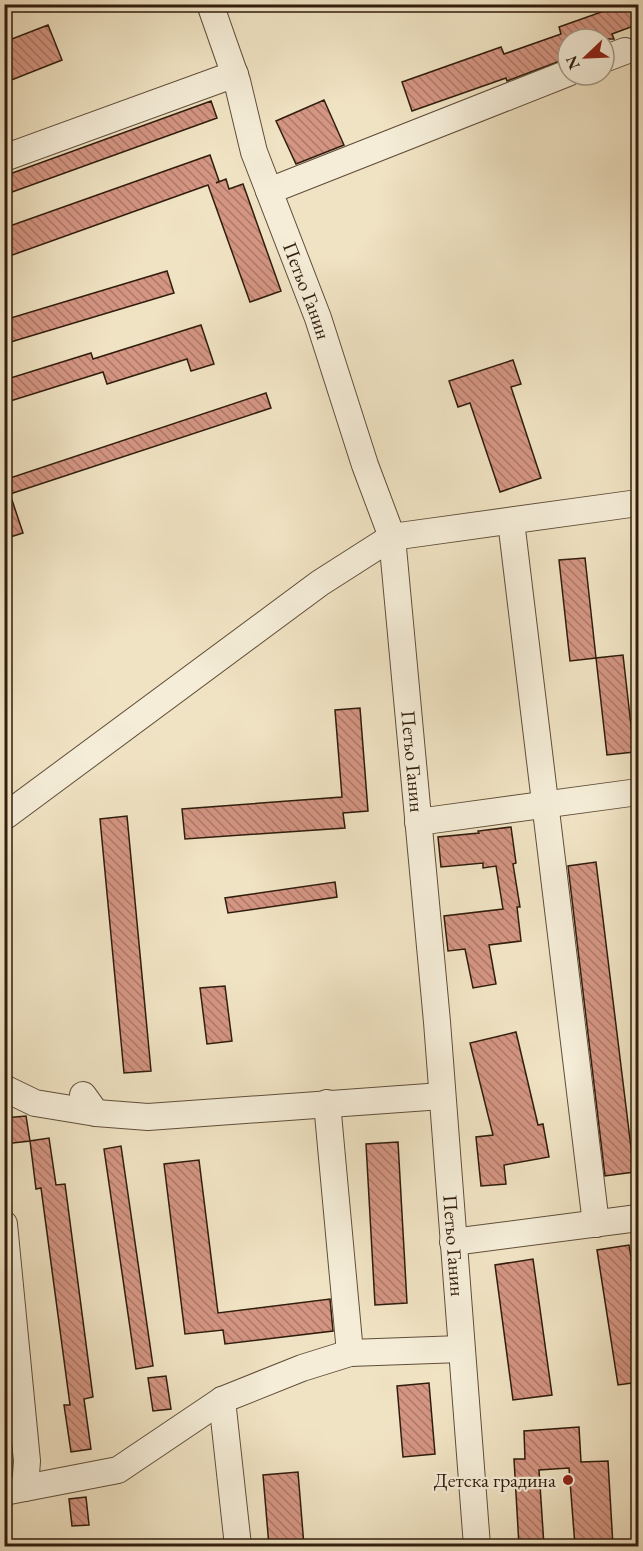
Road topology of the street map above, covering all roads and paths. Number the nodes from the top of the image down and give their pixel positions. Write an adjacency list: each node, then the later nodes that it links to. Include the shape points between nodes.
1 (210, 4): 2 (street, Петьо Ганин)
2 (235, 74): 4 (street); 5 (street, Петьо Ганин, via 254,152)
3 (556, 78): 5 (street)
4 (4, 158)
5 (269, 191): 8 (street, Петьо Ганин, via 318,318)
6 (639, 503): 7 (street)
7 (511, 521): 8 (street); 10 (street)
8 (392, 537): 11 (street, via 320,583); 12 (street, Петьо Ганин)
9 (639, 792): 10 (street)
10 (546, 805): 12 (street); 18 (street)
11 (4, 817)
12 (418, 822): 14 (street, Петьо Ганин)
13 (4, 1088): 15 (street, via 35,1103 89,1104 148,1117)
14 (442, 1096): 15 (street); 19 (street, Петьо Ганин)
15 (327, 1103): 21 (street)
16 (639, 1218): 18 (street)
17 (4, 1224): 23 (street, via 27,1461)
18 (596, 1224): 19 (street)
19 (453, 1242): 20 (street, Петьо Ганин)
20 (461, 1349): 21 (street); 25 (street, Петьо Ганин)
21 (350, 1353): 22 (street)
22 (222, 1400): 23 (street, via 117,1470); 24 (street)
23 (15, 1490)
24 (238, 1546)
25 (477, 1546)

